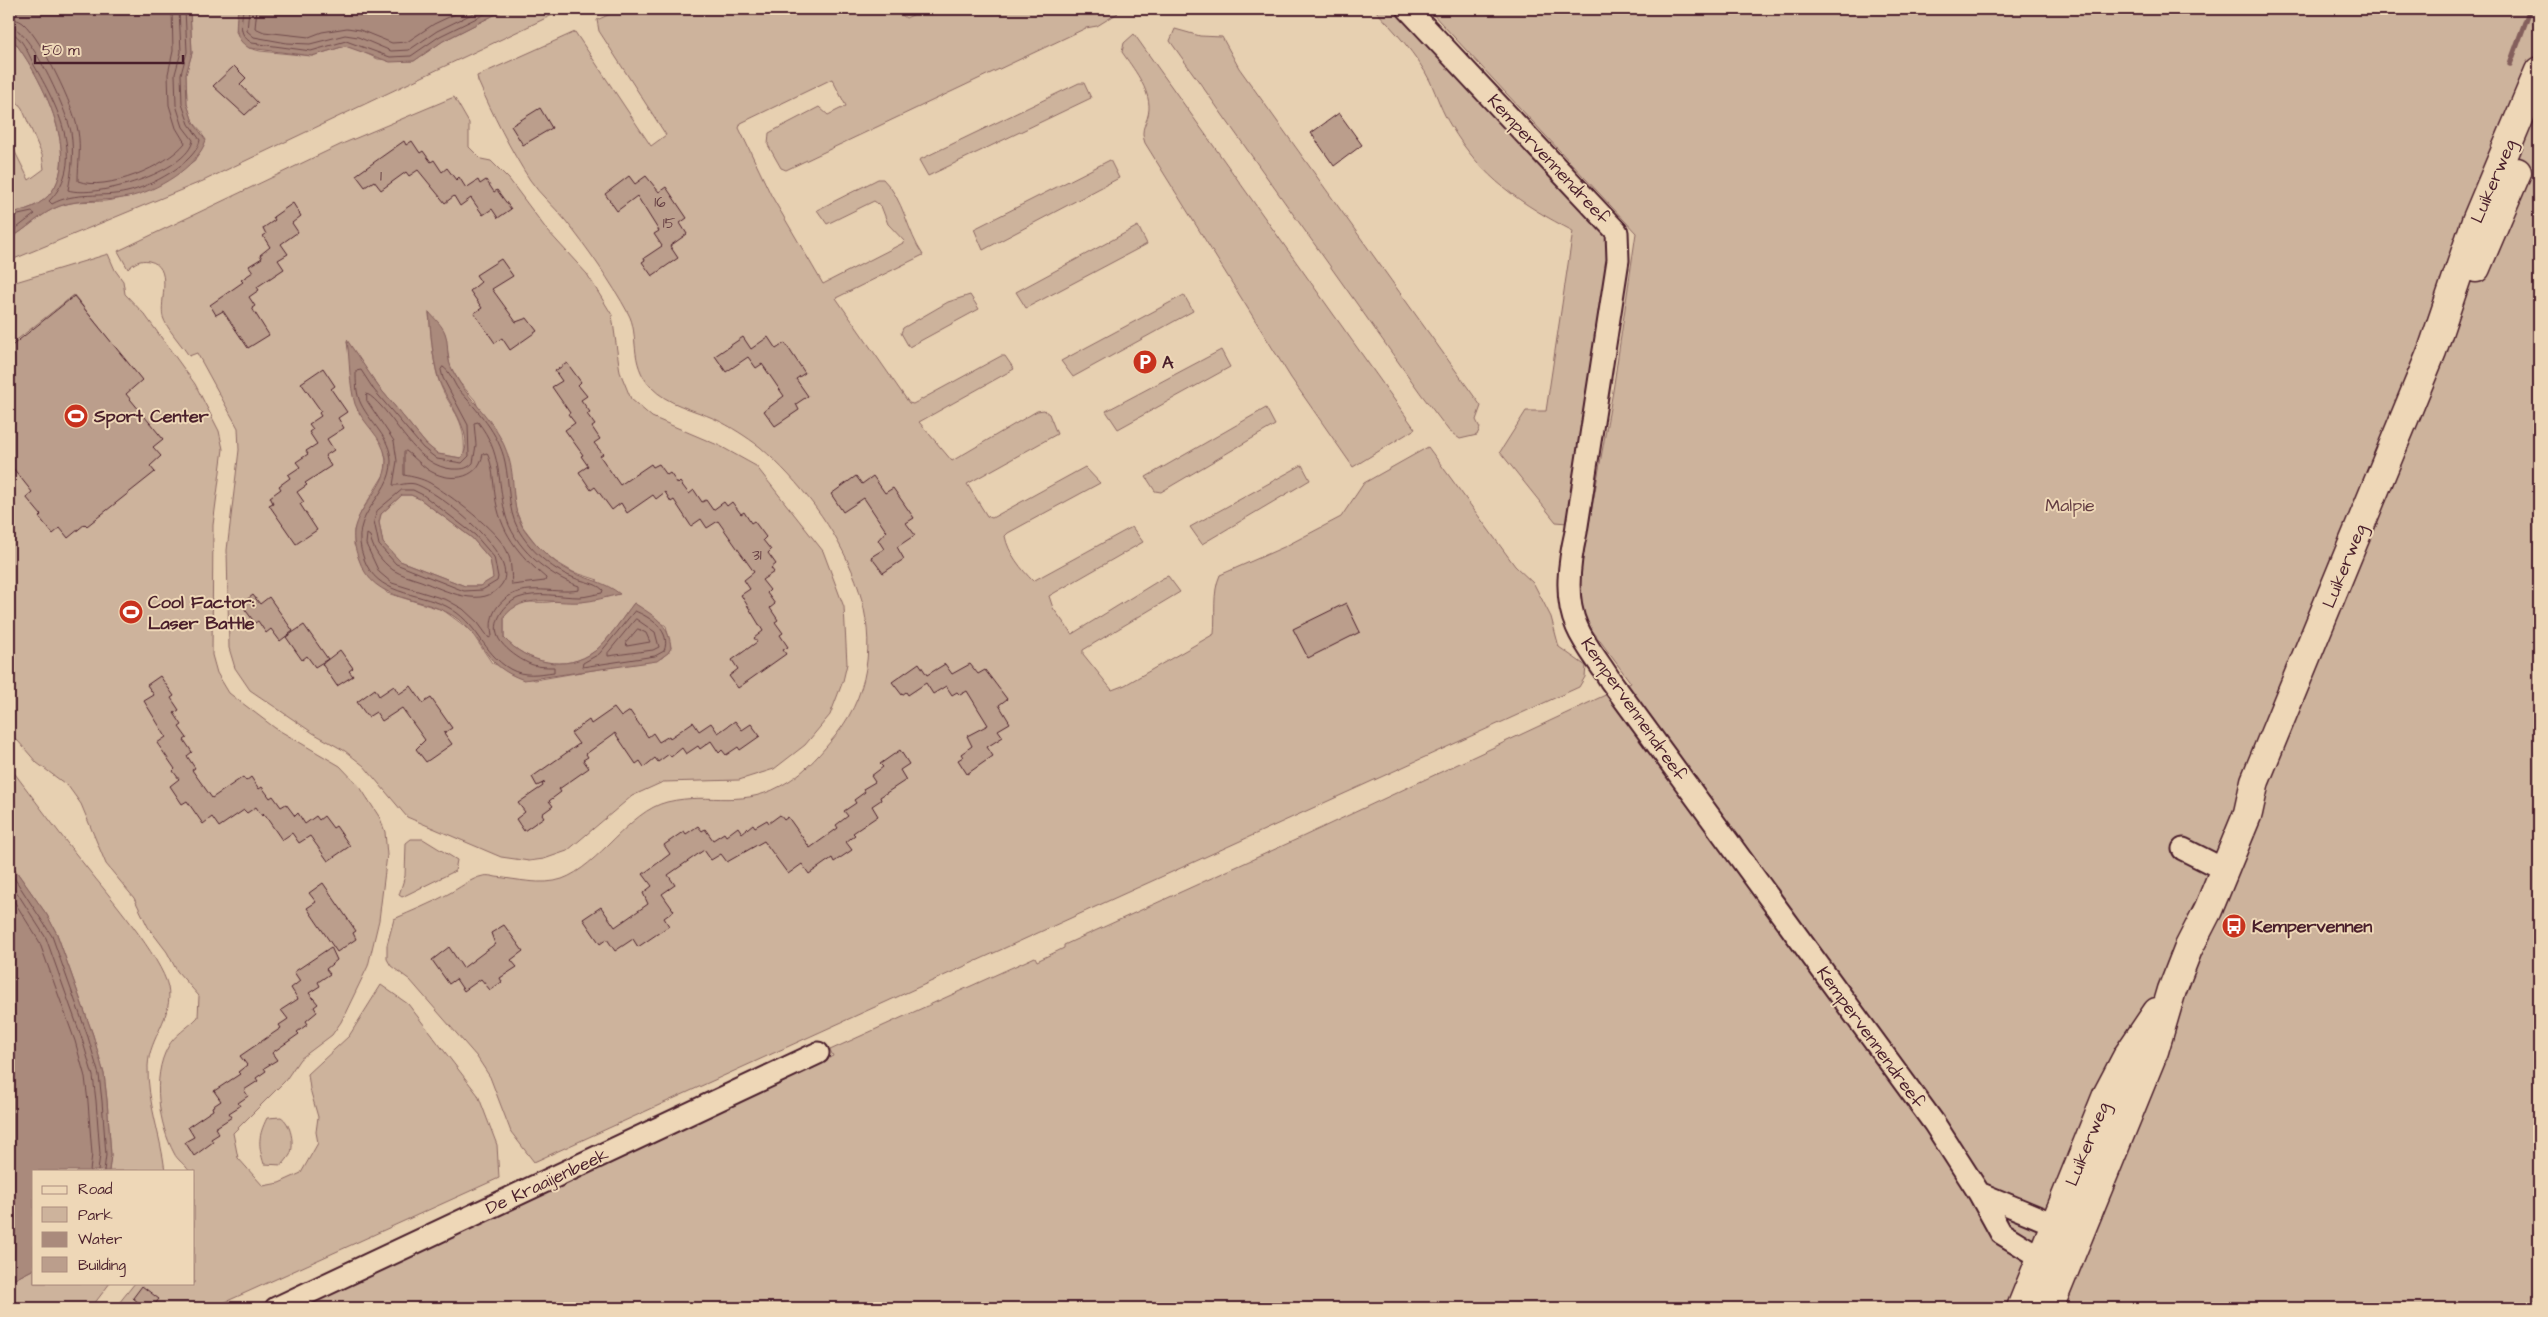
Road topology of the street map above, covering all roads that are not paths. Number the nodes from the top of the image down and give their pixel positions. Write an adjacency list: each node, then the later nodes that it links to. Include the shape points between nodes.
1 (1408, 9): 9 (street, Kempervennendreef, via 1617,232 1618,260 1569,562 1577,628 1610,680 1934,1124)
2 (2539, 71): 4 (main road, Luikerweg, via 2476,221)
3 (2539, 117): 4 (main road, Luikerweg, via 2467,288)
4 (2432, 351): 6 (main road, Luikerweg, via 2255,781 2248,813)
5 (2183, 849): 6 (street)
6 (2217, 866): 7 (main road, Luikerweg, via 2208,910)
7 (2172, 990): 10 (main road, Luikerweg, via 2128,1055 2107,1095); 11 (main road, Luikerweg, via 2154,1051)
8 (818, 1054): 13 (street, De Kraaijenbeek)
9 (1979, 1194): 10 (street); 12 (street, Kempervennendreef, via 2001,1233)
10 (2054, 1224): 11 (street); 12 (main road, Luikerweg)
11 (2073, 1251): 12 (street); 15 (main road, Luikerweg)
12 (2042, 1258): 14 (main road, Luikerweg)
13 (276, 1308)
14 (2021, 1308)
15 (2049, 1308)

